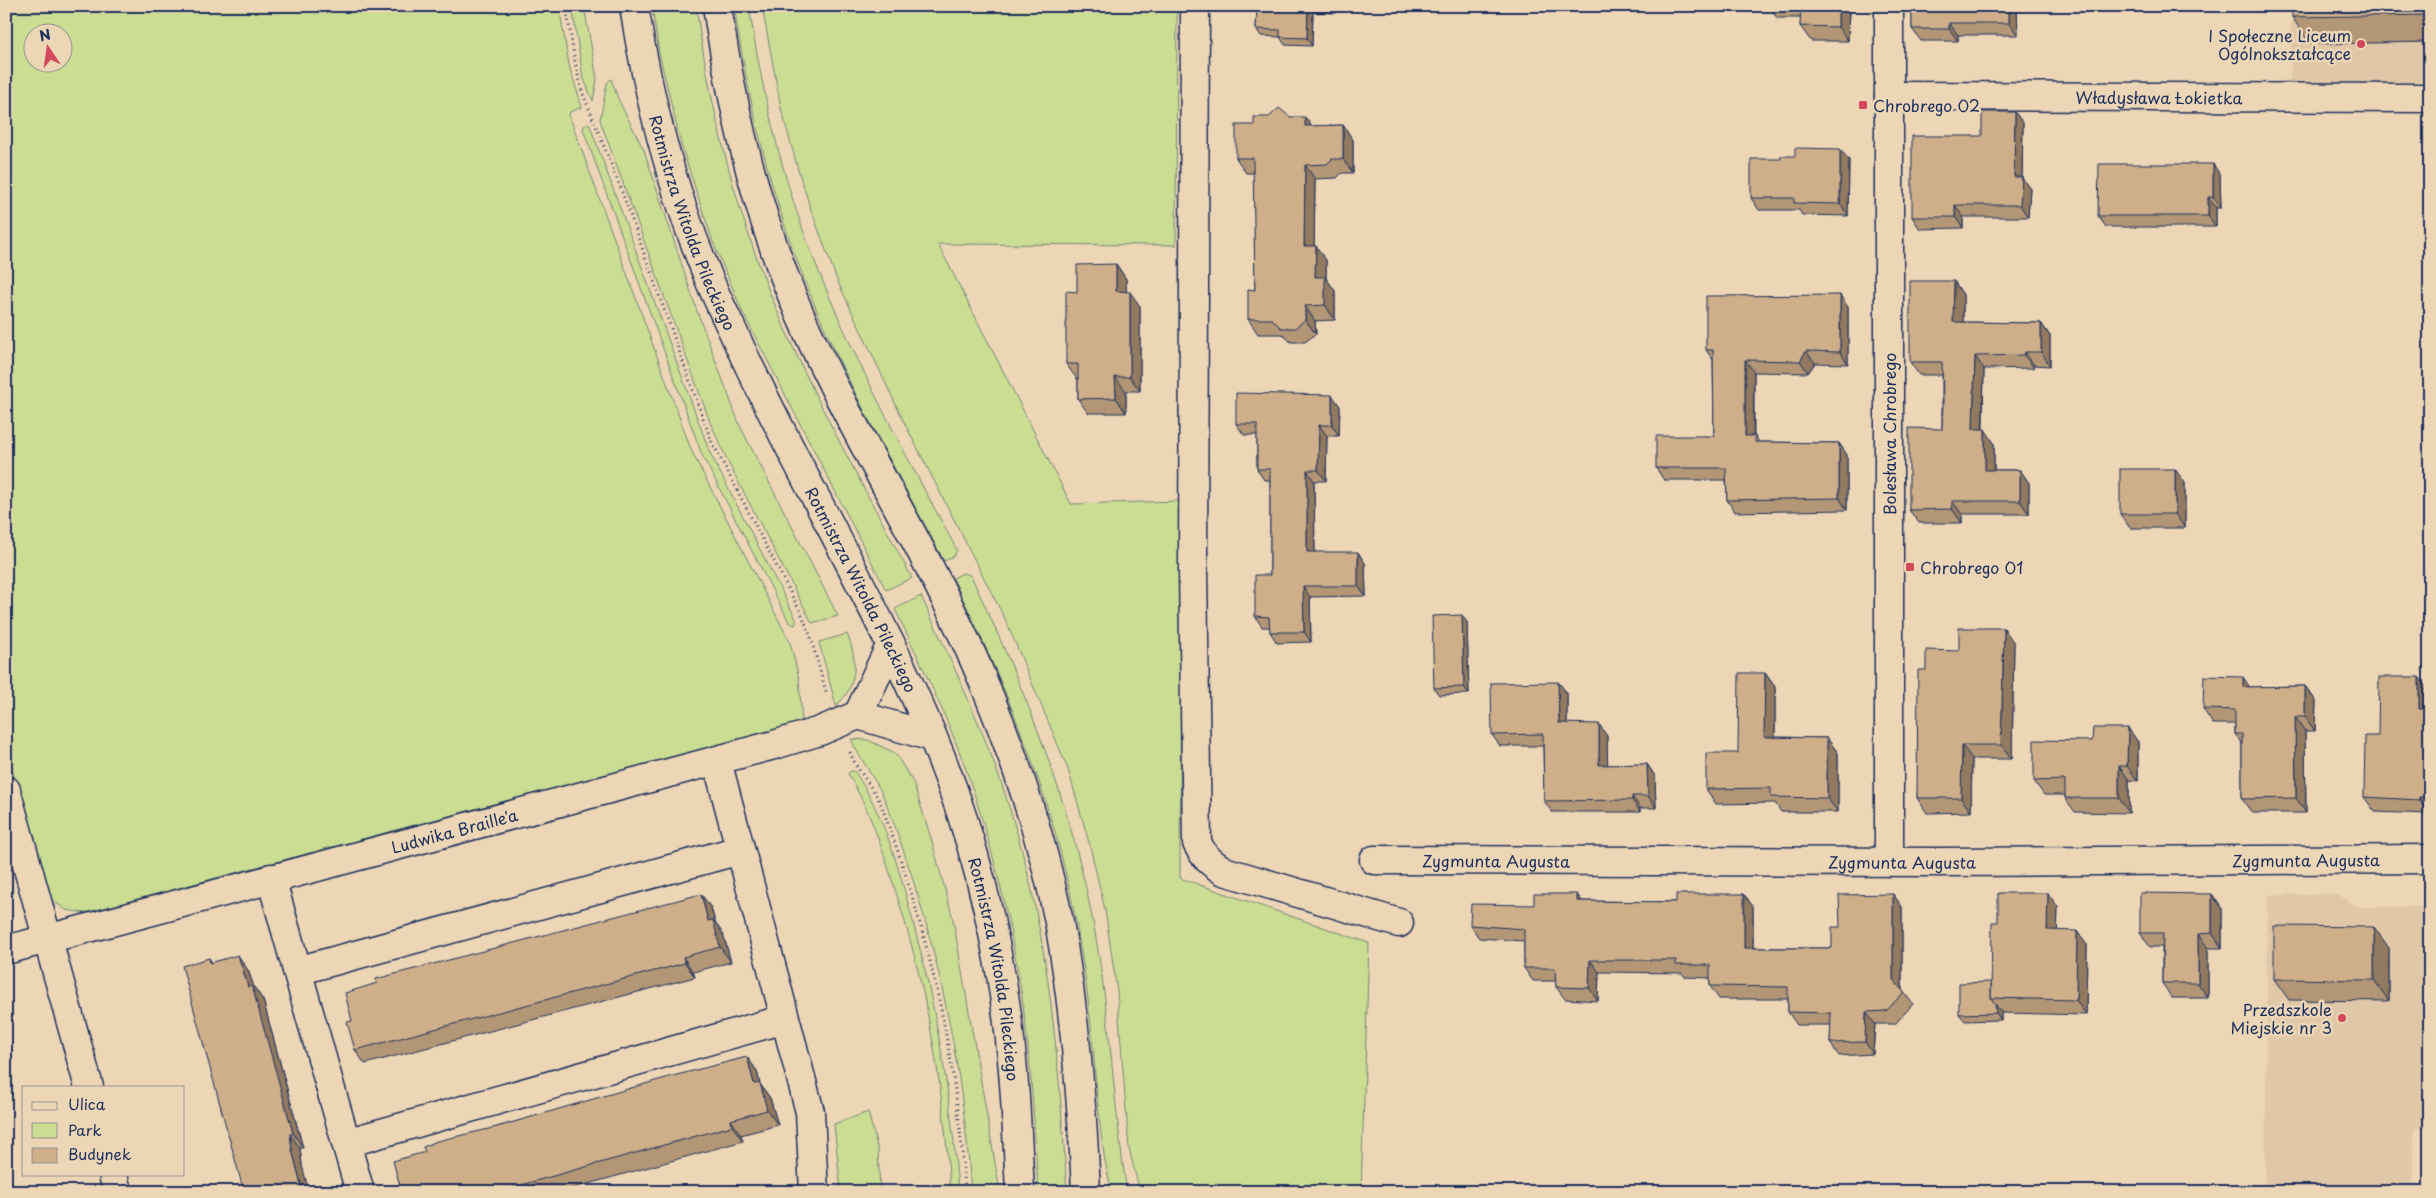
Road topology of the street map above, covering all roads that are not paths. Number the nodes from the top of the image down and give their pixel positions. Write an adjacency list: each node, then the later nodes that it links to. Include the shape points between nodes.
1 (634, 6): 7 (street, Rotmistrza Witolda Pileckiego, via 650,92 676,191 707,275 766,402)
2 (717, 6): 29 (street, via 728,84 755,194 778,262 849,417 955,617 1028,798 1059,922 1074,1034)
3 (1195, 6): 17 (street, via 1193,579 1197,843 1202,855 1224,871)
4 (1889, 6): 5 (street, Bolesława Chrobrego)
5 (1889, 96): 6 (street, Władysława Łokietka); 15 (street, Bolesława Chrobrego)
6 (2430, 98)
7 (891, 644): 8 (street); 9 (street, Rotmistrza Witolda Pileckiego)
8 (858, 715): 9 (street); 10 (street, Ludwika Braille'a, via 820,731)
9 (932, 737): 28 (street, Rotmistrza Witolda Pileckiego, via 962,816 1002,983 1014,1090)
10 (717, 760): 12 (street); 16 (street, Ludwika Braille'a)
11 (6, 790): 18 (street)
12 (740, 850): 20 (street); 21 (street)
13 (2430, 859): 15 (street, Zygmunta Augusta)
14 (1374, 860): 15 (street, Zygmunta Augusta)
15 (1889, 861)
16 (271, 878): 18 (street, Ludwika Braille'a); 20 (street)
17 (1399, 923)
18 (48, 938): 19 (street, Ludwika Braille'a); 22 (street)
19 (6, 950)
20 (298, 971): 23 (street)
21 (785, 1018): 23 (street); 27 (street, via 810,1112)
22 (89, 1086)
23 (346, 1143): 26 (street)
24 (113, 1176): 25 (street)
25 (117, 1192)
26 (360, 1192)
27 (814, 1192)
28 (1020, 1192)
29 (1086, 1192)

